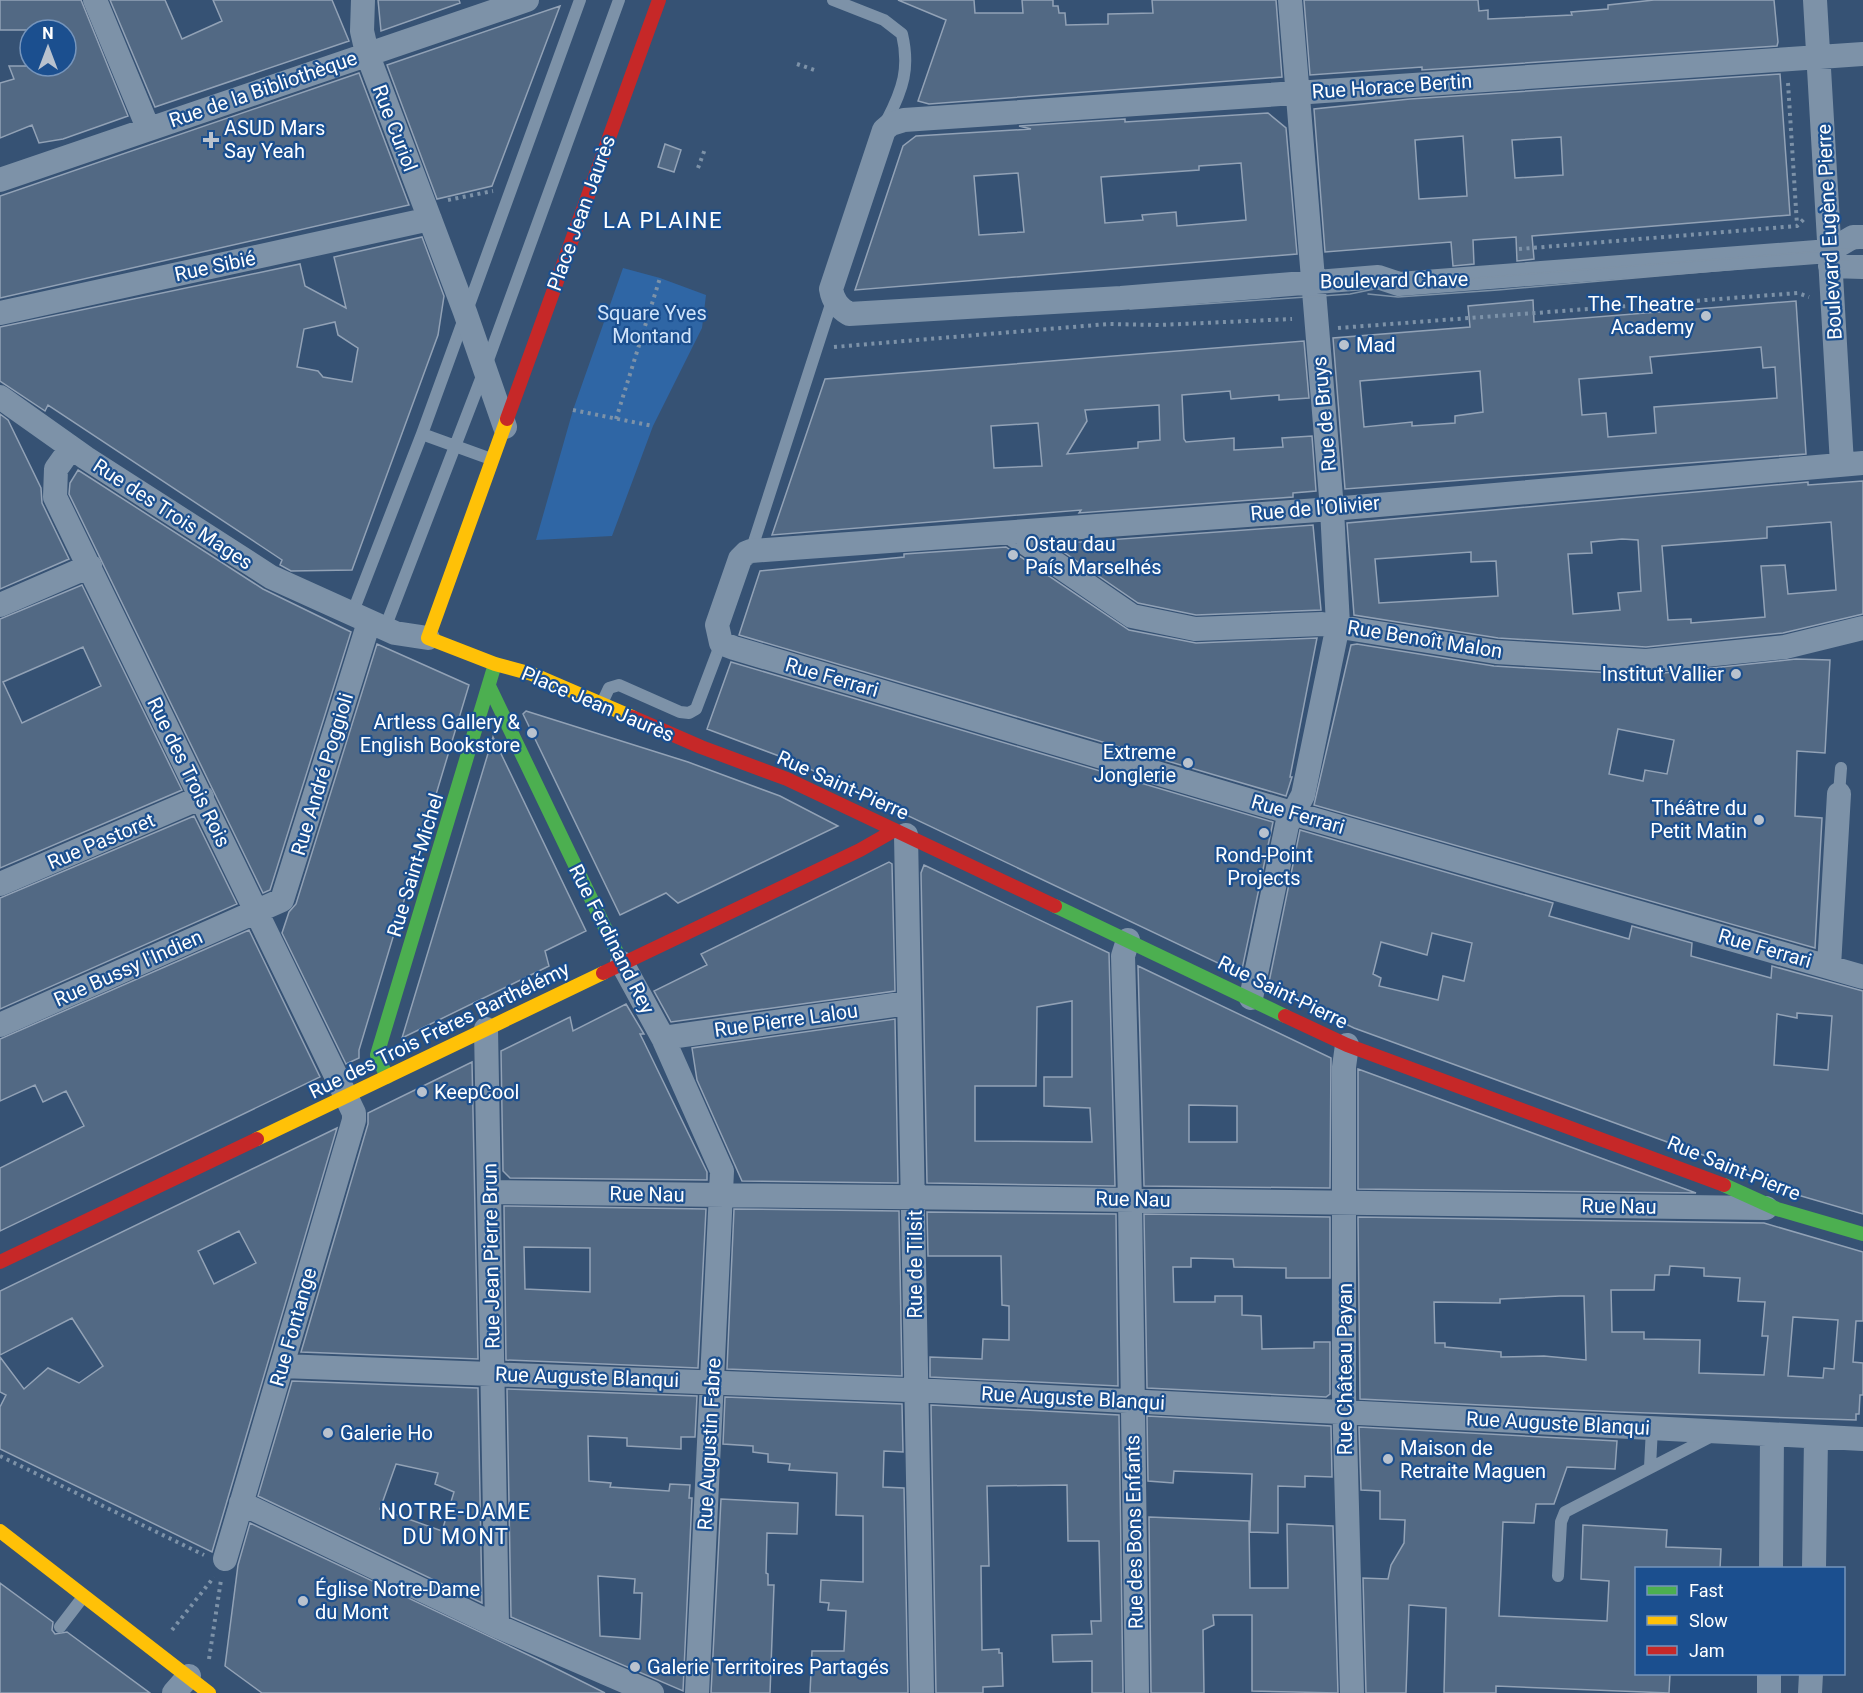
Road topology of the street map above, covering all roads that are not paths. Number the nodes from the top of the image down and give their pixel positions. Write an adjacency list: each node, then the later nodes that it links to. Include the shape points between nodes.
1 (95, 0): 15 (street)
2 (363, 0): 10 (street, Rue Curiol, via 362,31)
3 (527, 0): 10 (street, Rue de la Bibliothèque)
4 (580, 0): 23 (lane)
5 (619, 0): 25 (lane)
6 (659, 0): 27 (street, Place Jean Jaurès)
7 (833, 0): 14 (lane, via 884,20 902,34 907,57 900,92)
8 (1290, 0): 13 (street, Rue de Bruys)
9 (1815, 0): 12 (street, Boulevard Eugène Pierre)
10 (367, 53): 15 (street, Rue de la Bibliothèque); 17 (street, Rue Curiol)
11 (1863, 54): 12 (street, Rue Horace Bertin)
12 (1820, 57): 13 (street, Rue Horace Bertin); 19 (street, Boulevard Eugène Pierre)
13 (1298, 93): 21 (street, Rue de Bruys); 22 (street, Rue Horace Bertin, via 897,122 884,130 833,279)
14 (887, 120)
15 (148, 128): 16 (street, Rue de la Bibliothèque)
16 (0, 180)
17 (436, 210): 23 (street, Rue Curiol); 24 (street, Rue Sibié)
18 (1863, 237): 19 (street, Boulevard Chave, via 1853,237)
19 (1830, 258): 20 (street, Boulevard Chave); 21 (street, Boulevard Chave, via 1399,284 1378,277); 32 (street, Boulevard Eugène Pierre)
20 (1863, 267)
21 (1313, 281): 22 (street, Boulevard Chave, via 1121,298); 33 (street, Rue de Bruys)
22 (841, 306): 35 (lane, via 818,347)
23 (465, 312): 25 (street); 28 (lane)
24 (0, 313)
25 (484, 371): 27 (street); 29 (lane)
26 (0, 397): 30 (street, Rue des Trois Mages)
27 (505, 427): 31 (street, Place Jean Jaurès)
28 (422, 434): 29 (lane); 38 (lane)
29 (455, 446): 31 (lane); 38 (lane)
30 (71, 448): 36 (street, Rue des Trois Rois, via 56,469 55,497); 38 (street, Rue des Trois Mages, via 271,577)
31 (493, 460): 41 (street, Place Jean Jaurès)
32 (1852, 464): 33 (street, Rue de l'Olivier)
33 (1332, 509): 34 (street, Rue de l'Olivier); 39 (street, Rue de Bruys)
34 (1011, 533): 35 (street, Rue de l'Olivier); 39 (street, Rue Benoît Malon, via 1132,616 1195,629)
35 (759, 550): 42 (street, via 740,559 717,625)
36 (90, 566): 37 (street); 49 (street, Rue des Trois Rois)
37 (0, 605)
38 (365, 620): 41 (street, Place Jean Jaurès, via 401,634); 53 (street, Rue André Poggioli, via 282,900)
39 (1338, 625): 40 (street, Rue Benoît Malon, via 1496,652 1646,661 1785,647); 50 (street, Rue de Bruys, via 1304,795)
40 (1863, 628)
41 (428, 638): 43 (street, Place Jean Jaurès)
42 (728, 645): 45 (lane, via 696,709 689,713 619,685 609,688); 50 (street, Rue Ferrari)
43 (495, 664): 44 (street, Rue Saint-Michel); 45 (street, Place Jean Jaurès, via 532,674)
44 (489, 688): 55 (street, Rue Ferdinand Rey); 64 (street, Rue Saint-Michel, via 378,1054)
45 (602, 704): 46 (street, Place Jean Jaurès)
46 (701, 747): 51 (street, Rue Saint-Pierre, via 787,779)
47 (1841, 768): 48 (lane)
48 (1839, 794): 56 (street)
49 (202, 797): 52 (street, Rue Pastoret); 53 (street, Rue des Trois Rois)
50 (1294, 814): 56 (street, Rue Ferrari); 58 (street, Rue de Bruys, via 1287,825)
51 (900, 833): 54 (street, Rue Saint-Pierre); 55 (street, Rue des Trois Frères Barthélémy); 59 (street, Rue de Tilsit)
52 (0, 884)
53 (257, 912): 60 (street, Rue Bussy l'Indien); 65 (street, Rue des Trois Rois)
54 (1128, 940): 58 (street, Rue Saint-Pierre); 69 (street, Rue des Bons Enfants, via 1123,956)
55 (622, 963): 61 (street, Rue des Trois Frères Barthélémy); 62 (street, Rue Ferdinand Rey)
56 (1829, 966): 57 (street, Rue Ferrari)
57 (1863, 977)
58 (1251, 998): 63 (street, Rue Saint-Pierre)
59 (908, 1003): 62 (street, Rue Pierre Lalou); 68 (street, Rue de Tilsit)
60 (0, 1025)
61 (486, 1029): 64 (street, Rue des Trois Frères Barthélémy); 66 (street, Rue Jean Pierre Brun)
62 (663, 1038): 67 (street, Rue Ferdinand Rey, via 722,1171)
63 (1347, 1045): 70 (street, Rue Château Payan); 71 (street, Rue Saint-Pierre, via 1707,1177)
64 (387, 1077): 65 (street, Rue des Trois Frères Barthélémy)
65 (346, 1096): 73 (street, Rue des Trois Frères Barthélémy); 74 (street, Rue Fontange, via 354,1120)
66 (489, 1191): 67 (street, Rue Nau); 75 (street, Rue Jean Pierre Brun)
67 (722, 1195): 68 (street, Rue Nau); 76 (street, Rue Augustin Fabre)
68 (915, 1197): 69 (street, Rue Nau); 77 (street, Rue de Tilsit)
69 (1130, 1199): 70 (street, Rue Nau); 78 (street, Rue des Bons Enfants)
70 (1344, 1201): 71 (street, Rue Nau); 79 (street, Rue Château Payan)
71 (1777, 1209): 72 (street, Rue Saint-Pierre)
72 (1863, 1234)
73 (0, 1262)
74 (282, 1366): 75 (street, Rue Auguste Blanqui); 86 (street, Rue Fontange)
75 (493, 1374): 76 (street, Rue Auguste Blanqui); 93 (street, Rue Jean Pierre Brun)
76 (712, 1382): 77 (street, Rue Auguste Blanqui); 100 (street, Rue Augustin Fabre)
77 (916, 1391): 78 (street, Rue Auguste Blanqui); 101 (street, Rue de Tilsit)
78 (1132, 1401): 79 (street, Rue Auguste Blanqui); 102 (street, Rue des Bons Enfants)
79 (1344, 1410): 80 (street, Rue Auguste Blanqui); 103 (street, Rue Château Payan)
80 (1652, 1428): 81 (street, Rue Auguste Blanqui); 85 (lane)
81 (1720, 1432): 82 (street, Rue Auguste Blanqui); 85 (lane)
82 (1772, 1435): 83 (street, Rue Auguste Blanqui); 89 (street)
83 (1816, 1438): 84 (street, Rue Auguste Blanqui); 90 (street)
84 (1863, 1439)
85 (1650, 1467): 91 (lane, via 1565,1512)
86 (241, 1503): 88 (street, Rue Fontange); 93 (street)
87 (0, 1531): 92 (street)
88 (224, 1562)
89 (1771, 1567)
90 (1814, 1567)
91 (1558, 1576)
92 (84, 1596): 94 (lane); 97 (street)
93 (497, 1626): 99 (street)
94 (60, 1627)
95 (1769, 1675): 104 (street)
96 (1811, 1675): 105 (street)
97 (190, 1678): 98 (street)
98 (209, 1693)
99 (652, 1693)
100 (697, 1693)
101 (922, 1693)
102 (1137, 1693)
103 (1352, 1693)
104 (1769, 1693)
105 (1810, 1693)

